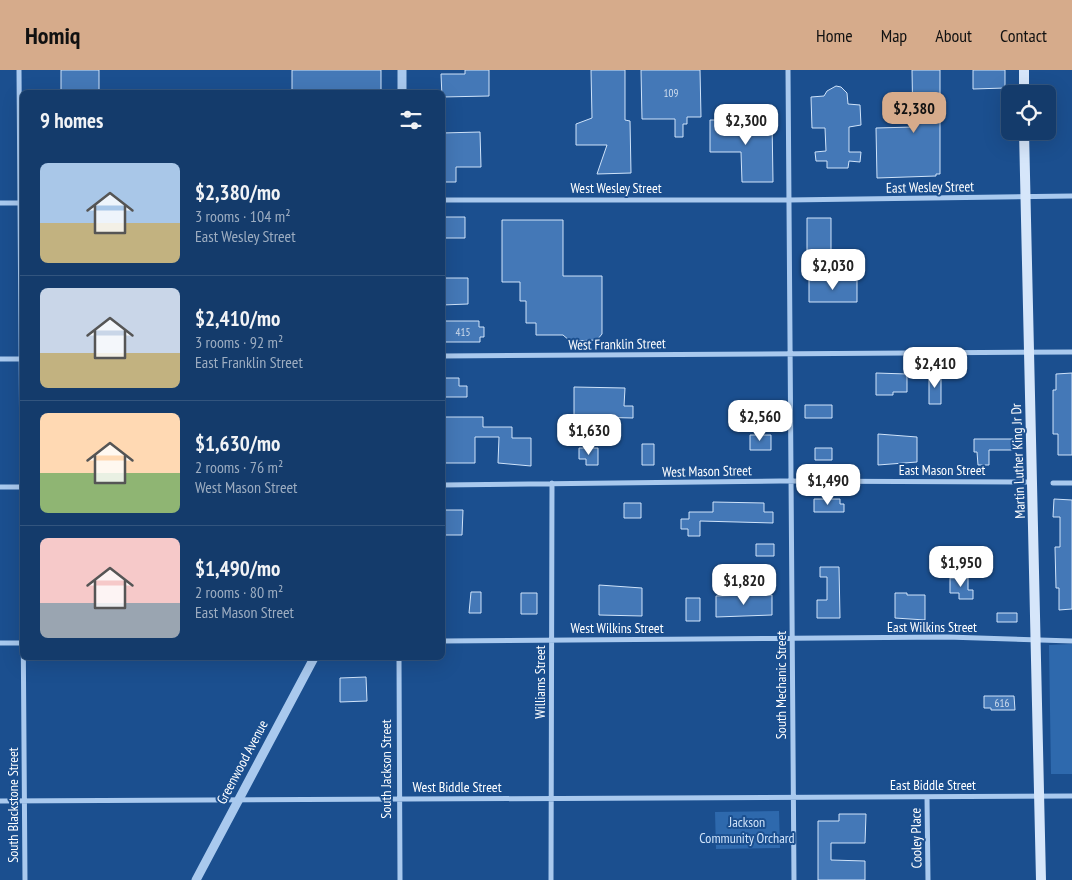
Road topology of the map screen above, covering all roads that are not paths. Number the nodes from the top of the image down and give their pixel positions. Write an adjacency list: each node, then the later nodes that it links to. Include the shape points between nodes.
1 (19, 70): 7 (street, South Blackstone Street)
2 (402, 70): 6 (street)
3 (788, 70): 12 (street, South Mechanic Street)
4 (1024, 70): 5 (main road)
5 (1024, 85)
6 (402, 90)
7 (20, 136)
8 (1024, 140): 10 (main road, Martin Luther King Jr Dr)
9 (1072, 196): 10 (street, East Wesley Street)
10 (1026, 197): 12 (street, East Wesley Street); 15 (main road, Martin Luther King Jr Dr)
11 (445, 200): 12 (street, West Wesley Street)
12 (789, 200): 17 (street, South Mechanic Street)
13 (0, 203): 14 (street)
14 (20, 203)
15 (1028, 352): 16 (street, West Franklin Street); 17 (street, West Franklin Street); 22 (main road, Martin Luther King Jr Dr)
16 (1072, 352)
17 (792, 354): 18 (street, West Franklin Street); 21 (street, South Mechanic Street)
18 (445, 356)
19 (0, 359): 20 (street)
20 (20, 359)
21 (791, 481): 22 (street, East Mason Street); 24 (street, West Mason Street); 29 (street, South Mechanic Street)
22 (1032, 482): 31 (main road, Martin Luther King Jr Dr)
23 (1072, 482): 25 (street)
24 (552, 483): 26 (street, West Mason Street); 30 (street, Williams Street)
25 (1053, 483)
26 (445, 484)
27 (0, 487): 28 (street)
28 (20, 487)
29 (792, 638): 30 (street, West Wilkins Street); 31 (street, East Wilkins Street); 42 (street, South Mechanic Street)
30 (552, 640): 32 (street, West Wilkins Street); 43 (street, Williams Street)
31 (1036, 640): 33 (street, East Wilkins Street); 40 (main road, Martin Luther King Jr Dr)
32 (445, 641)
33 (1072, 641)
34 (0, 643): 35 (street)
35 (20, 643)
36 (22, 660): 46 (street, South Blackstone Street)
37 (313, 660): 47 (street, Greenwood Avenue)
38 (399, 660): 44 (street, South Jackson Street)
39 (927, 796): 40 (street, East Biddle Street); 42 (street, East Biddle Street); 53 (street, Cooley Place)
40 (1039, 796): 41 (street, East Biddle Street); 54 (main road, Martin Luther King Jr Dr)
41 (1072, 796)
42 (793, 797): 43 (street, West Biddle Street); 52 (street, South Mechanic Street)
43 (551, 798): 44 (street, West Biddle Street); 51 (street, Williams Street)
44 (400, 799): 47 (street, West Biddle Street); 50 (street, South Jackson Street)
45 (0, 801): 46 (street, West Biddle Street)
46 (25, 801): 47 (street, West Biddle Street); 48 (street, South Blackstone Street)
47 (238, 801): 49 (street, Greenwood Avenue)
48 (25, 880)
49 (196, 880)
50 (400, 880)
51 (551, 880)
52 (794, 880)
53 (928, 880)
54 (1041, 880)

